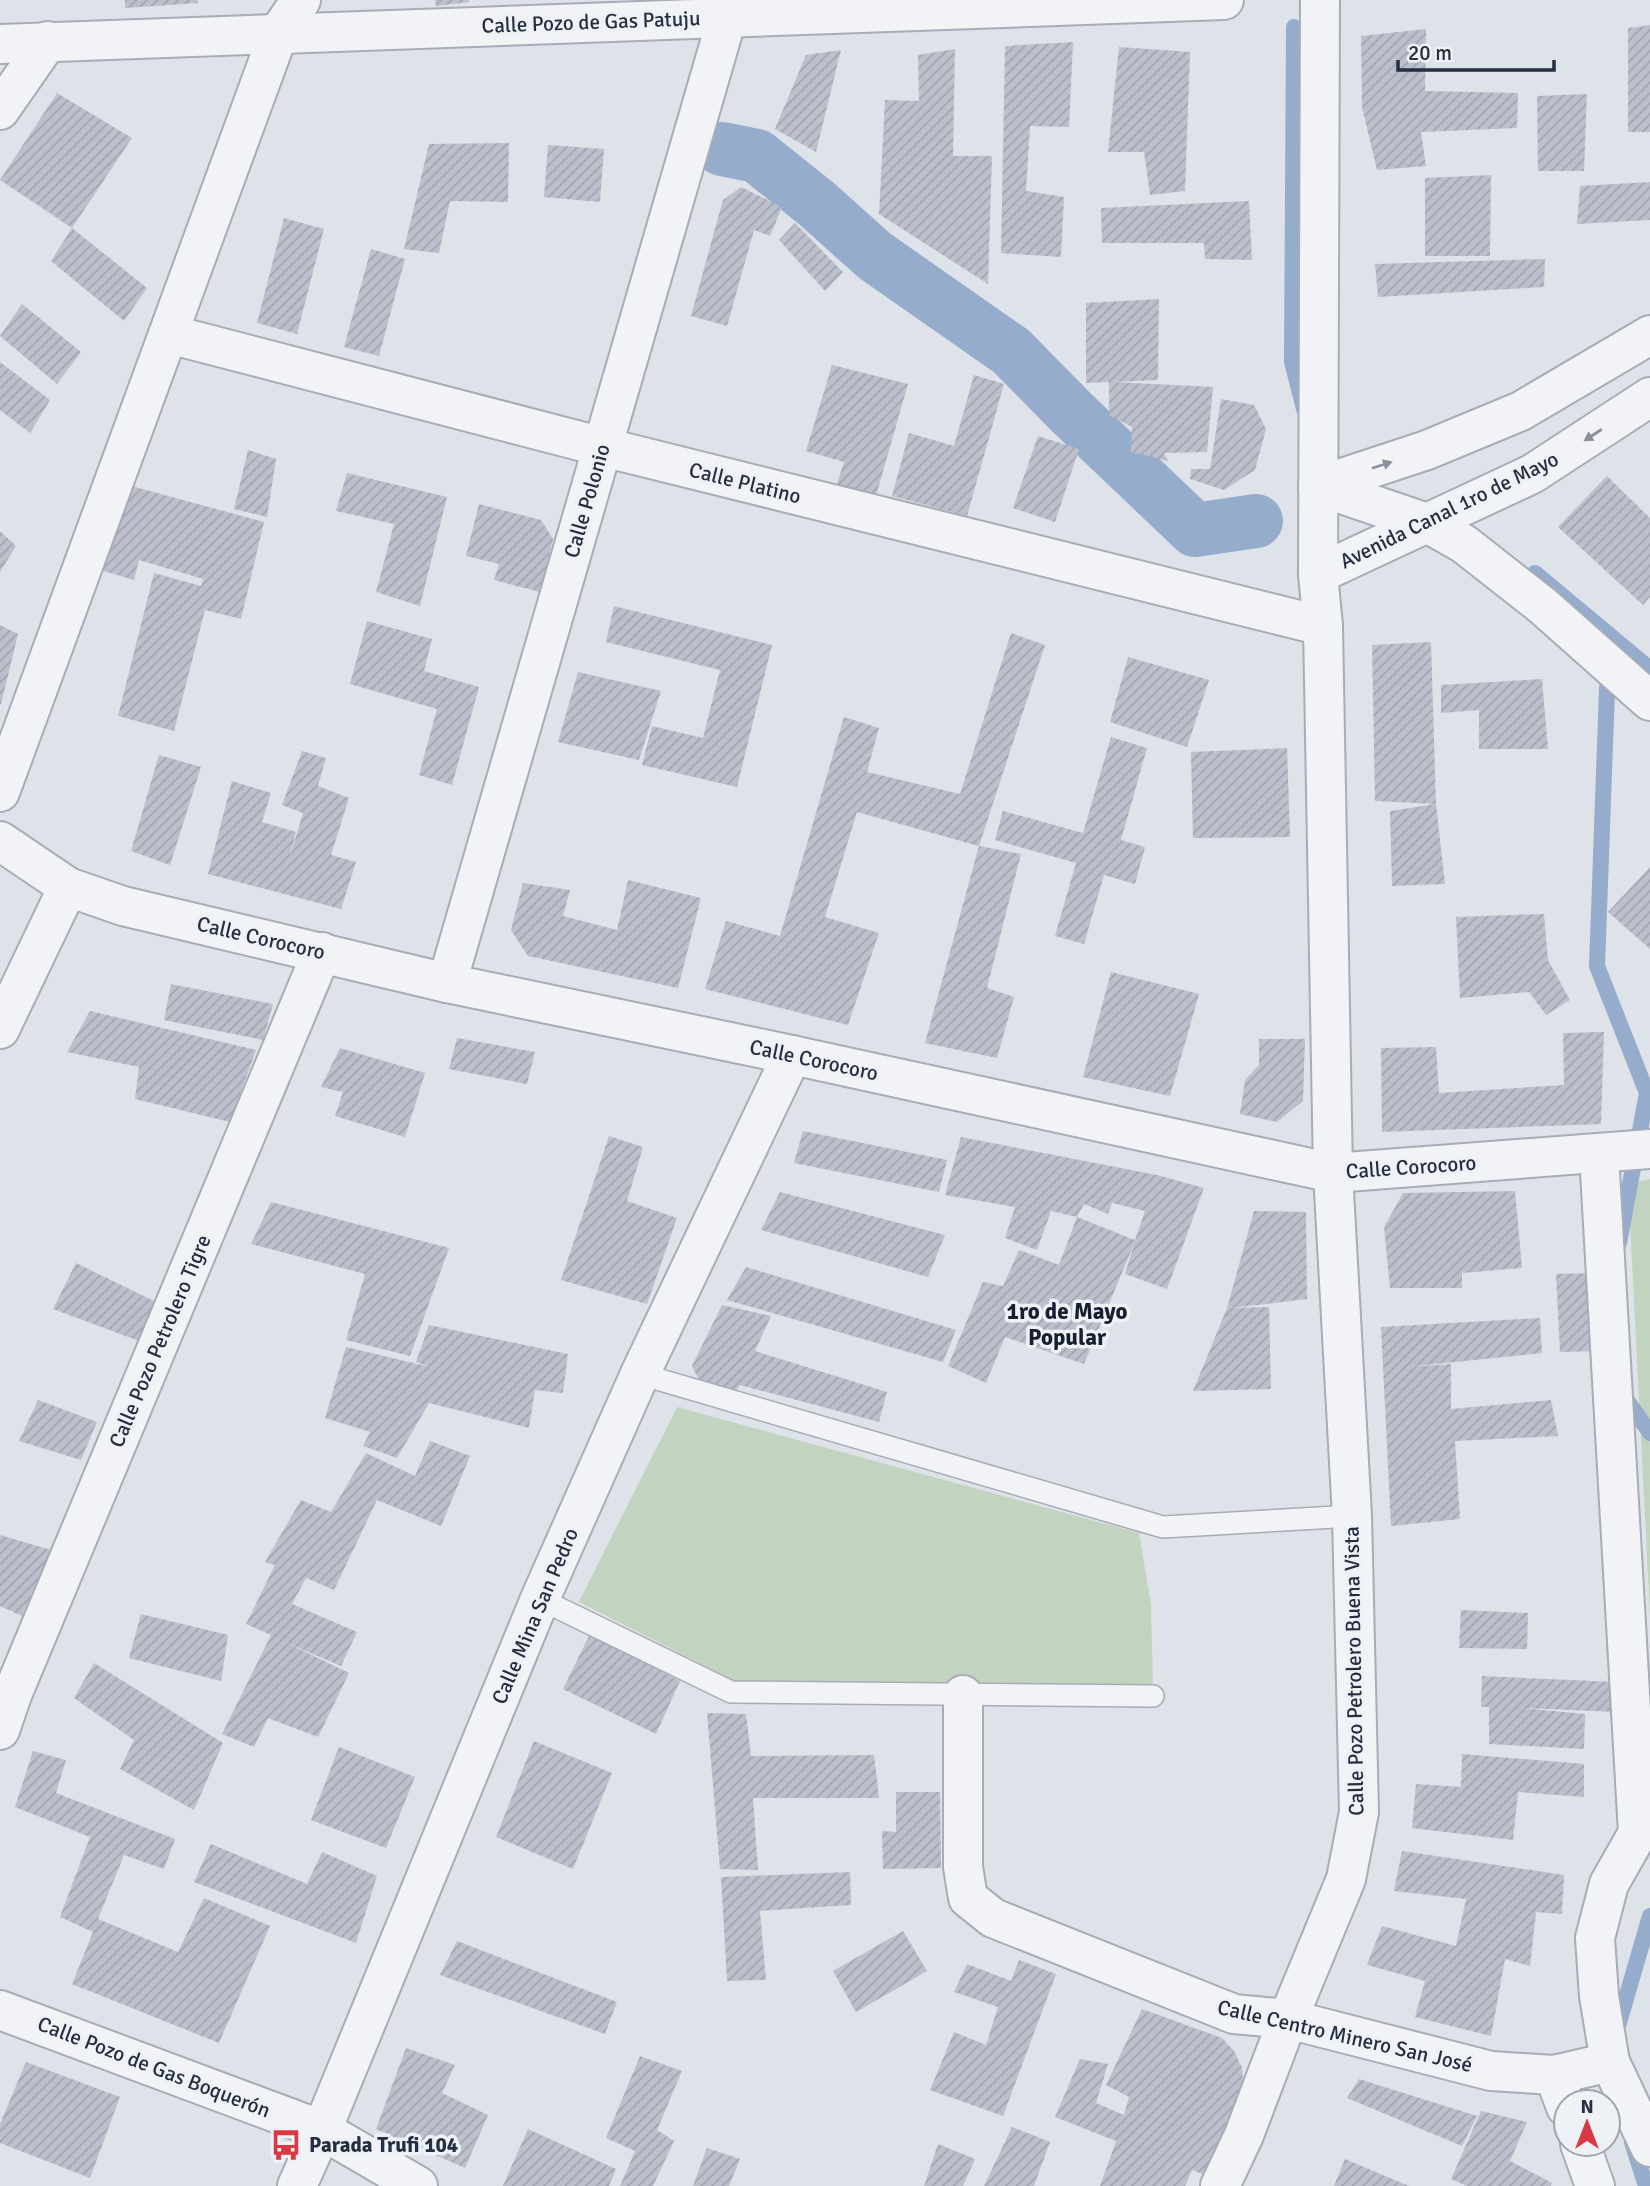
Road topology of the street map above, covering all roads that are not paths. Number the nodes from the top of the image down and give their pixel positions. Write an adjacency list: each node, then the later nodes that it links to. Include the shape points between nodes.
1 (301, 0): 5 (street)
2 (1224, 0): 4 (street, Calle Pozo de Gas Patuju)
3 (1320, 0): 13 (street, Calle Pozo Petrolero Buena Vista)
4 (727, 18): 5 (street, Calle Pozo de Gas Patuju); 12 (street, Calle Polonio)
5 (279, 32): 6 (street, Calle Pozo de Gas Patuju); 9 (street)
6 (48, 41): 7 (street, Calle Pozo de Gas Patuju); 8 (street)
7 (0, 44)
8 (0, 110)
9 (169, 334): 12 (street, Calle Platino); 18 (street)
10 (1650, 335): 13 (street, one-way to 10, via 1427,450 1521,411)
11 (1650, 397): 14 (street, Avenida Canal 1ro de Mayo, one-way to 14, via 1532,474)
12 (603, 447): 16 (street, Calle Platino); 22 (street, Calle Polonio)
13 (1318, 486): 14 (street); 15 (street, Calle Pozo Petrolero Buena Vista)
14 (1426, 523): 15 (street, Avenida Canal 1ro de Mayo); 17 (street, via 1464,544 1543,606)
15 (1318, 574): 16 (street, Calle Pozo Petrolero Buena Vista)
16 (1323, 626): 27 (street, Calle Pozo Petrolero Buena Vista)
17 (1650, 701)
18 (0, 792)
19 (0, 841): 20 (street, Calle Corocoro)
20 (68, 887): 21 (street, Calle Corocoro, via 123,906); 23 (street)
21 (322, 952): 22 (street, Calle Corocoro); 33 (street, Calle Pozo Petrolero Tigre)
22 (447, 983): 24 (street, Calle Corocoro)
23 (0, 1029)
24 (792, 1055): 27 (street, Calle Corocoro); 28 (street, Calle Mina San Pedro)
25 (1650, 1149): 26 (street, Calle Corocoro)
26 (1599, 1154): 27 (street, Calle Corocoro); 34 (street)
27 (1333, 1173): 29 (street, Calle Pozo Petrolero Buena Vista)
28 (640, 1374): 29 (lane, via 1163,1527); 30 (street, Calle Mina San Pedro)
29 (1352, 1516): 36 (street, Calle Pozo Petrolero Buena Vista, via 1359,1812 1346,1879)
30 (540, 1599): 31 (lane, via 732,1692); 40 (street, Calle Mina San Pedro)
31 (963, 1695): 32 (lane); 36 (street, Calle Centro Minero San José, via 962,1867 968,1898 993,1918 1234,2014)
32 (1153, 1696)
33 (0, 1730)
34 (1644, 1826): 37 (street, via 1609,1884 1595,1938)
35 (0, 2010): 40 (street, Calle Pozo de Gas Boquerón)
36 (1288, 2019): 39 (street, Calle Centro Minero San José); 45 (street, Calle Pozo Petrolero Buena Vista)
37 (1610, 2062): 38 (street, Calle Centro Minero San José); 41 (street)
38 (1565, 2088)
39 (1552, 2089)
40 (322, 2130): 43 (street, Calle Mina San Pedro); 44 (street, Calle Pozo de Gas Boquerón)
41 (1650, 2147)
42 (1585, 2158): 46 (street)
43 (297, 2186)
44 (418, 2186)
45 (1220, 2186)
46 (1595, 2186)

